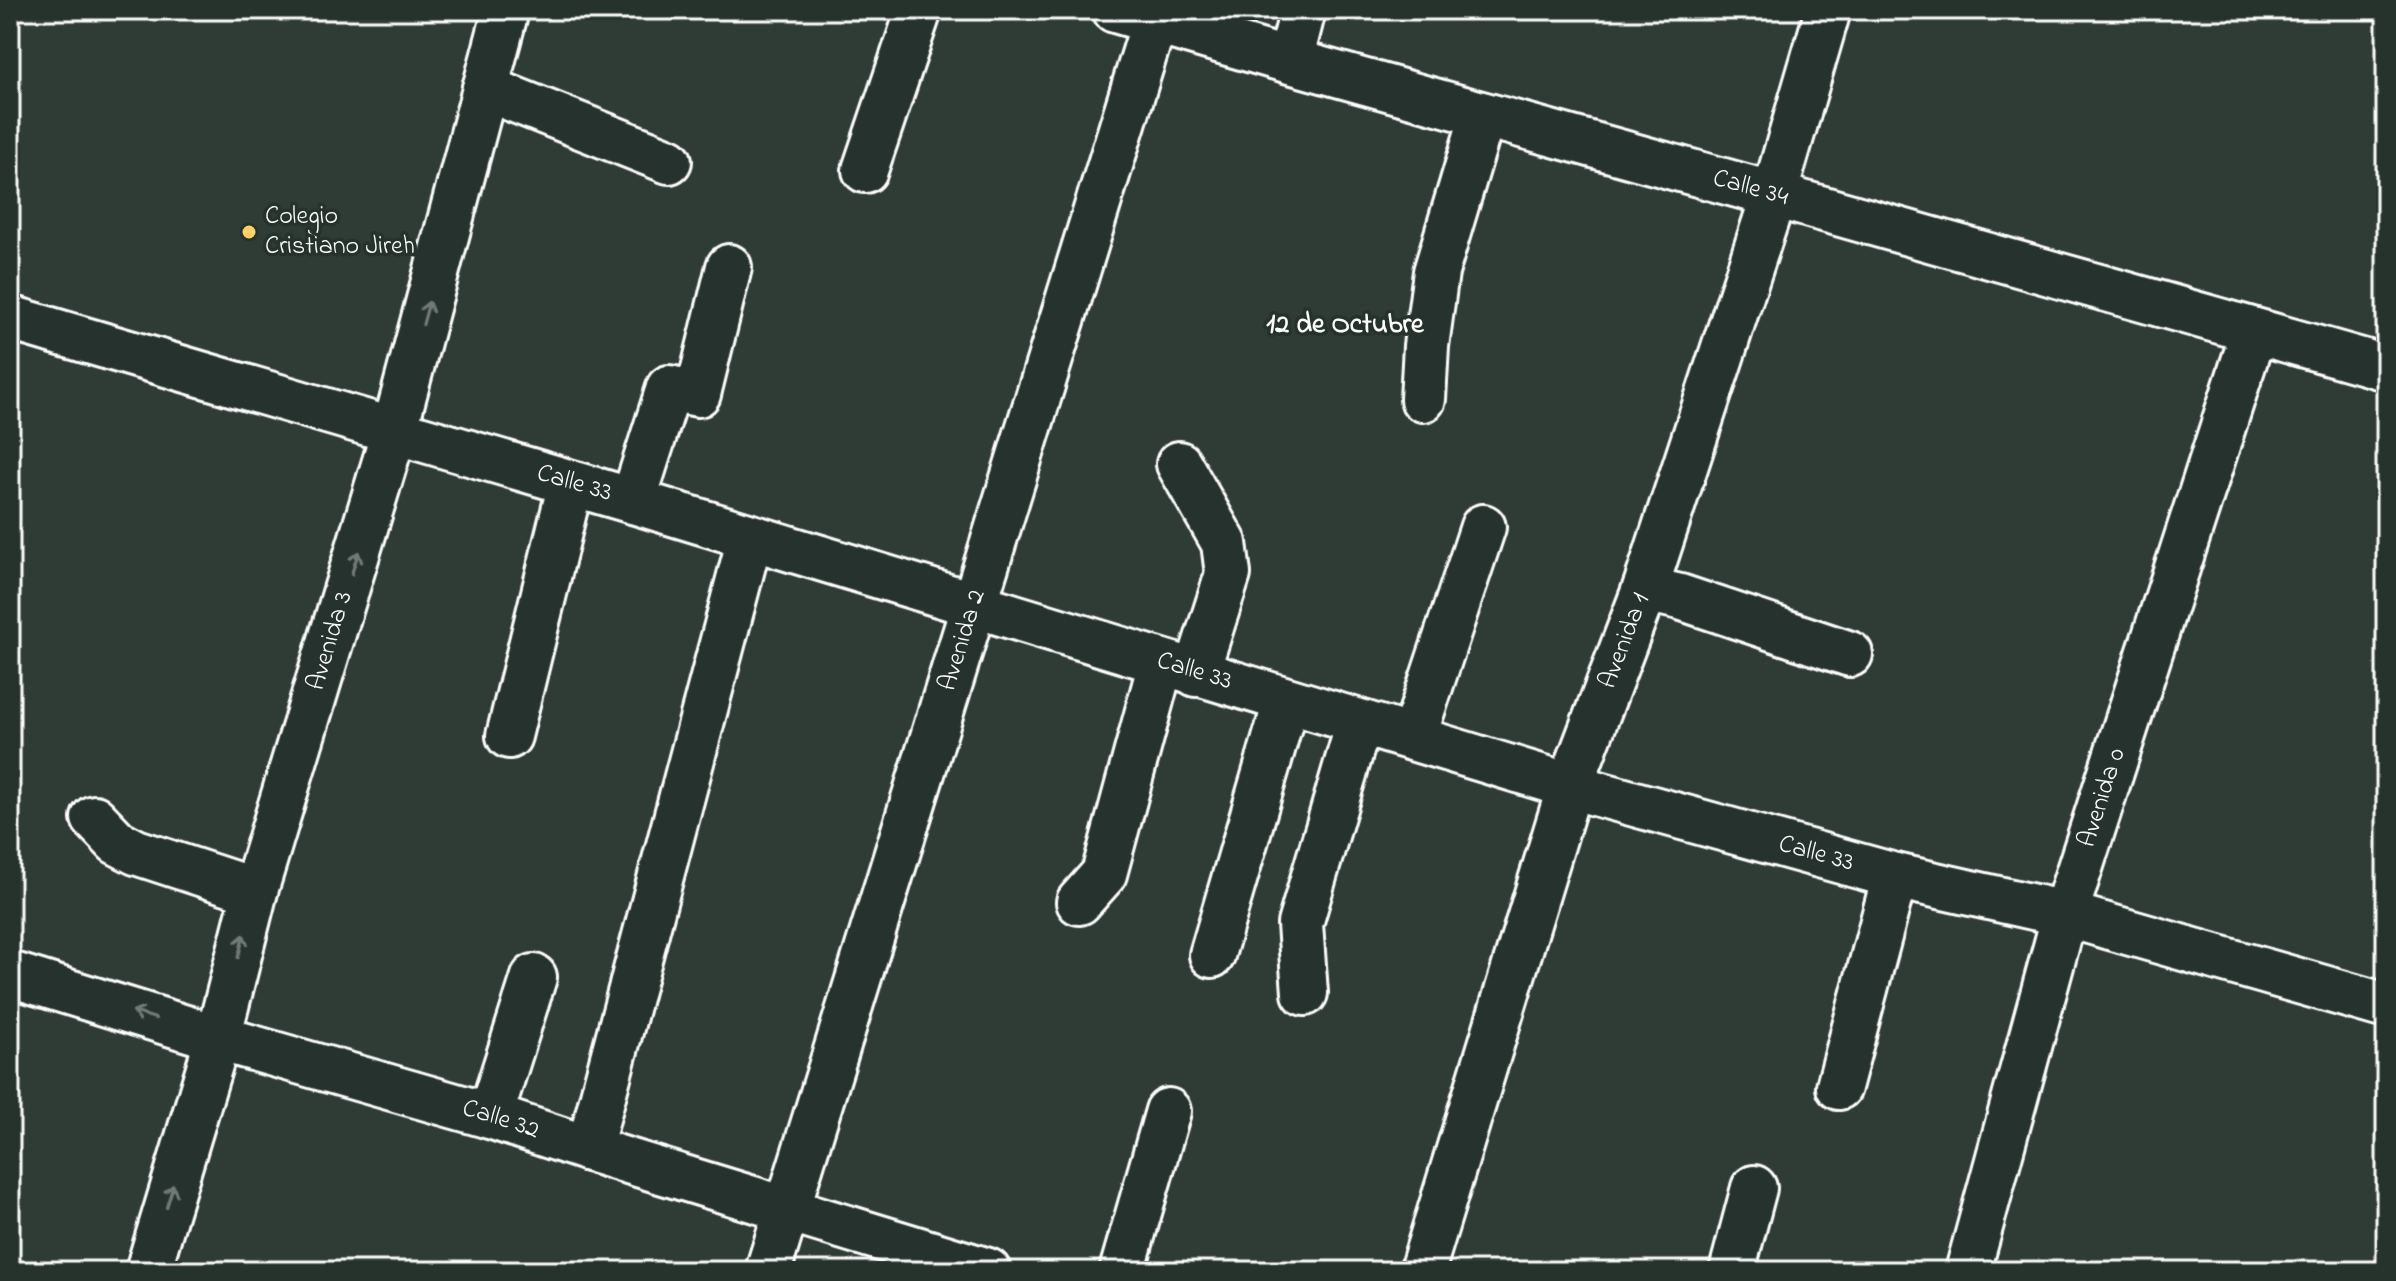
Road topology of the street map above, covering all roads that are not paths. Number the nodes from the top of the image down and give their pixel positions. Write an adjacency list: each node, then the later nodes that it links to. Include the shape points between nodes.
1 (506, 10): 7 (street, Avenida 3)
2 (919, 10): 10 (street)
3 (1303, 10): 6 (street)
4 (1828, 10): 11 (street, Avenida 1)
5 (1143, 14): 6 (street, Calle 34); 24 (street, Avenida 2)
6 (1290, 61): 8 (street, Calle 34)
7 (485, 88): 9 (street); 17 (street, Avenida 3, one-way to 7)
8 (1483, 115): 11 (street, Calle 34); 16 (street, via 1436,272)
9 (669, 161)
10 (865, 170)
11 (1774, 195): 14 (street, Calle 34); 23 (street, Avenida 1)
12 (729, 267): 20 (street, via 698,394 669,388)
13 (10, 318): 17 (street, Calle 33)
14 (2254, 331): 15 (street, Calle 34); 36 (street, Avenida 0)
15 (2386, 368)
16 (1423, 399)
17 (394, 432): 19 (street, Calle 33); 34 (street, Avenida 3, one-way to 17)
18 (1179, 464): 26 (street, via 1224,543 1228,574)
19 (571, 483): 20 (street, Calle 33); 29 (street)
20 (633, 501): 22 (street, Calle 33)
21 (1483, 527): 30 (street)
22 (750, 538): 24 (street, Calle 33); 46 (street)
23 (1645, 589): 25 (street); 31 (street, Avenida 1)
24 (975, 605): 26 (street, Calle 33); 48 (street, Avenida 2)
25 (1850, 654)
26 (1178, 668): 27 (street, Calle 33); 35 (street, via 1104,874)
27 (1286, 702): 28 (street, Calle 33); 37 (street)
28 (1359, 723): 30 (street, Calle 33); 40 (street, via 1300,924)
29 (509, 736)
30 (1413, 738): 31 (street, Calle 33)
31 (1570, 786): 33 (street, Calle 33); 53 (street, Avenida 1)
32 (94, 818): 34 (street, via 117,842 136,852)
33 (1895, 876): 36 (street, Calle 33); 43 (street)
34 (255, 891): 42 (street, Avenida 3, one-way to 34)
35 (1079, 902)
36 (2065, 914): 41 (street, Calle 33); 55 (street, Avenida 0)
37 (1212, 955)
38 (10, 974): 42 (street, Calle 32, one-way to 38)
39 (534, 977): 45 (street)
40 (1305, 993)
41 (2386, 1006)
42 (218, 1038): 45 (street, Calle 32); 49 (street, Avenida 3, one-way to 42)
43 (1839, 1087)
44 (1168, 1111): 52 (street)
45 (490, 1116): 46 (street, Calle 32)
46 (589, 1149): 48 (street, Calle 32)
47 (1754, 1188): 54 (street)
48 (786, 1210): 50 (street, Avenida 2); 51 (street, Calle 32)
49 (148, 1271)
50 (768, 1271)
51 (988, 1271)
52 (1122, 1271)
53 (1422, 1271)
54 (1732, 1271)
55 (1968, 1271)

